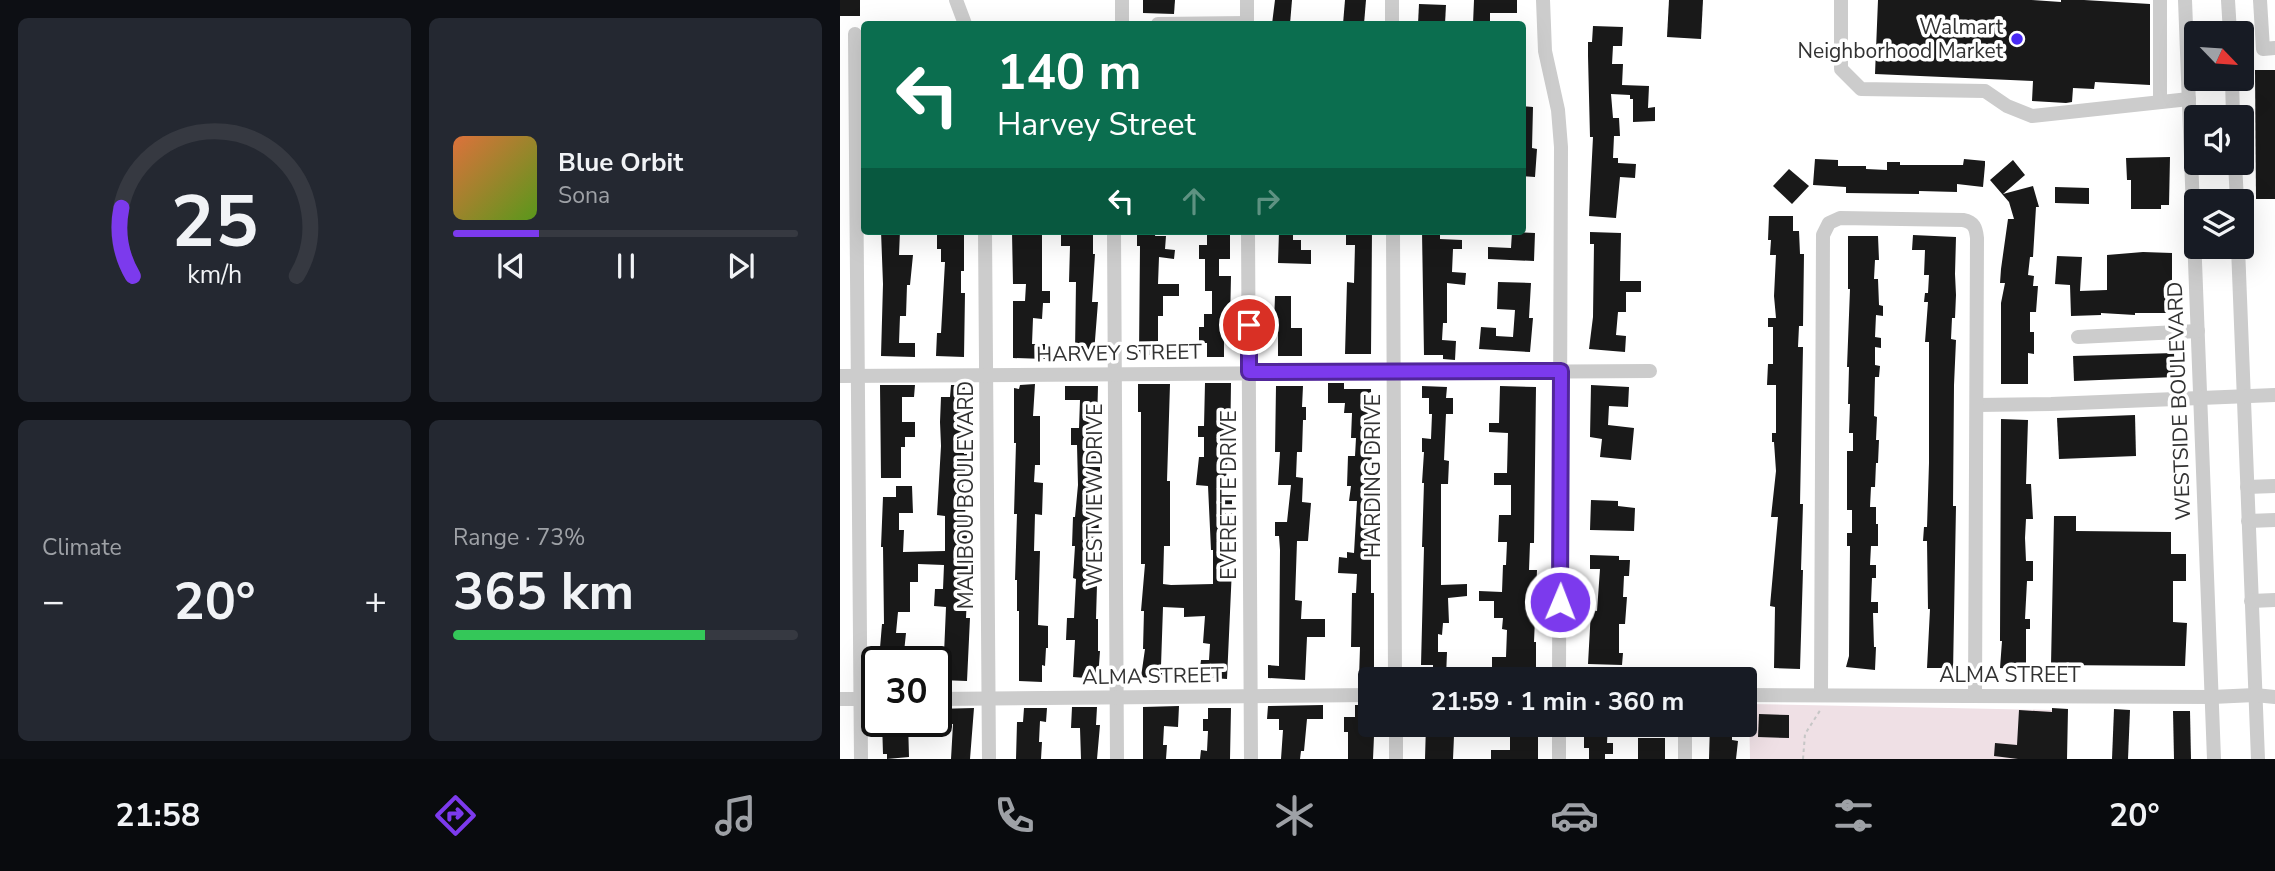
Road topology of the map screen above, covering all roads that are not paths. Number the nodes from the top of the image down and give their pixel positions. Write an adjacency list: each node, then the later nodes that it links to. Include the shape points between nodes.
1 (956, 0): 12 (street)
2 (968, 0): 13 (street)
3 (1122, 0): 14 (street)
4 (1247, 0): 15 (street)
5 (1392, 0): 16 (street)
6 (1543, 0): 31 (street, via 1545,51 1561,147)
7 (1841, 0): 21 (street, via 1841,69 1860,89 1985,90 2032,116)
8 (2161, 0): 21 (street)
9 (2185, 0): 20 (street, WESTSIDE BOULEVARD)
10 (2228, 0): 17 (street)
11 (2260, 0): 19 (street, via 2263,49)
12 (965, 21)
13 (966, 21)
14 (1122, 21)
15 (1247, 21)
16 (1392, 21)
17 (2229, 21)
18 (853, 34): 36 (street)
19 (2275, 48)
20 (2189, 99): 21 (street); 22 (street, WESTSIDE BOULEVARD)
21 (2160, 102)
22 (2194, 189)
23 (985, 235): 37 (street, MALIBOU BOULEVARD)
24 (1114, 235): 35 (street, WESTVIEW DRIVE)
25 (1248, 235): 33 (street, EVERETTE DRIVE)
26 (1393, 235): 34 (street, HARDING DRIVE)
27 (2196, 259): 29 (street, WESTSIDE BOULEVARD)
28 (2238, 259): 40 (street)
29 (2198, 331): 30 (street); 41 (street, WESTSIDE BOULEVARD)
30 (2078, 337)
31 (1561, 371): 32 (street, HARVEY STREET); 34 (street, HARVEY STREET); 50 (street)
32 (1650, 371)
33 (1249, 372): 34 (street, HARVEY STREET); 35 (street, HARVEY STREET); 51 (street, EVERETTE DRIVE)
34 (1394, 372): 49 (street, HARDING DRIVE)
35 (1114, 374): 37 (street, HARVEY STREET); 59 (street, WESTVIEW DRIVE)
36 (858, 375): 37 (street, HARVEY STREET); 38 (street, HARVEY STREET); 61 (street)
37 (986, 375): 63 (street, MALIBOU BOULEVARD)
38 (840, 376)
39 (2275, 395): 40 (street)
40 (2244, 396): 41 (street); 44 (street)
41 (2200, 398): 42 (street); 57 (street, WESTSIDE BOULEVARD)
42 (1977, 404): 54 (street, via 1978,238 1972,223 1840,218 1829,223 1823,235); 56 (street)
43 (2275, 486): 44 (street)
44 (2247, 487): 46 (street)
45 (2275, 520): 46 (street)
46 (2248, 521): 48 (street)
47 (2275, 600): 48 (street)
48 (2251, 601): 55 (street)
49 (1395, 667)
50 (1559, 667)
51 (1251, 695): 52 (street, ALMA STREET); 59 (street, ALMA STREET); 71 (street, EVERETTE DRIVE)
52 (1358, 695)
53 (1757, 695): 54 (street, ALMA STREET)
54 (1821, 695): 56 (street, ALMA STREET)
55 (2255, 695): 57 (street, ALMA STREET); 58 (street, ALMA STREET); 76 (street)
56 (1975, 696): 57 (street, ALMA STREET)
57 (2212, 697): 75 (street, WESTSIDE BOULEVARD)
58 (2275, 697)
59 (1116, 698): 63 (street, ALMA STREET); 70 (street, WESTVIEW DRIVE)
60 (840, 699): 61 (street)
61 (861, 699)
62 (952, 699): 63 (street, ALMA STREET)
63 (988, 699): 69 (street, MALIBOU BOULEVARD)
64 (861, 737): 68 (street)
65 (1396, 737): 72 (street)
66 (1559, 737): 73 (street)
67 (1685, 737): 74 (street)
68 (861, 759)
69 (989, 759)
70 (1117, 759)
71 (1251, 759)
72 (1396, 759)
73 (1559, 759)
74 (1685, 759)
75 (2214, 759)
76 (2258, 759)

